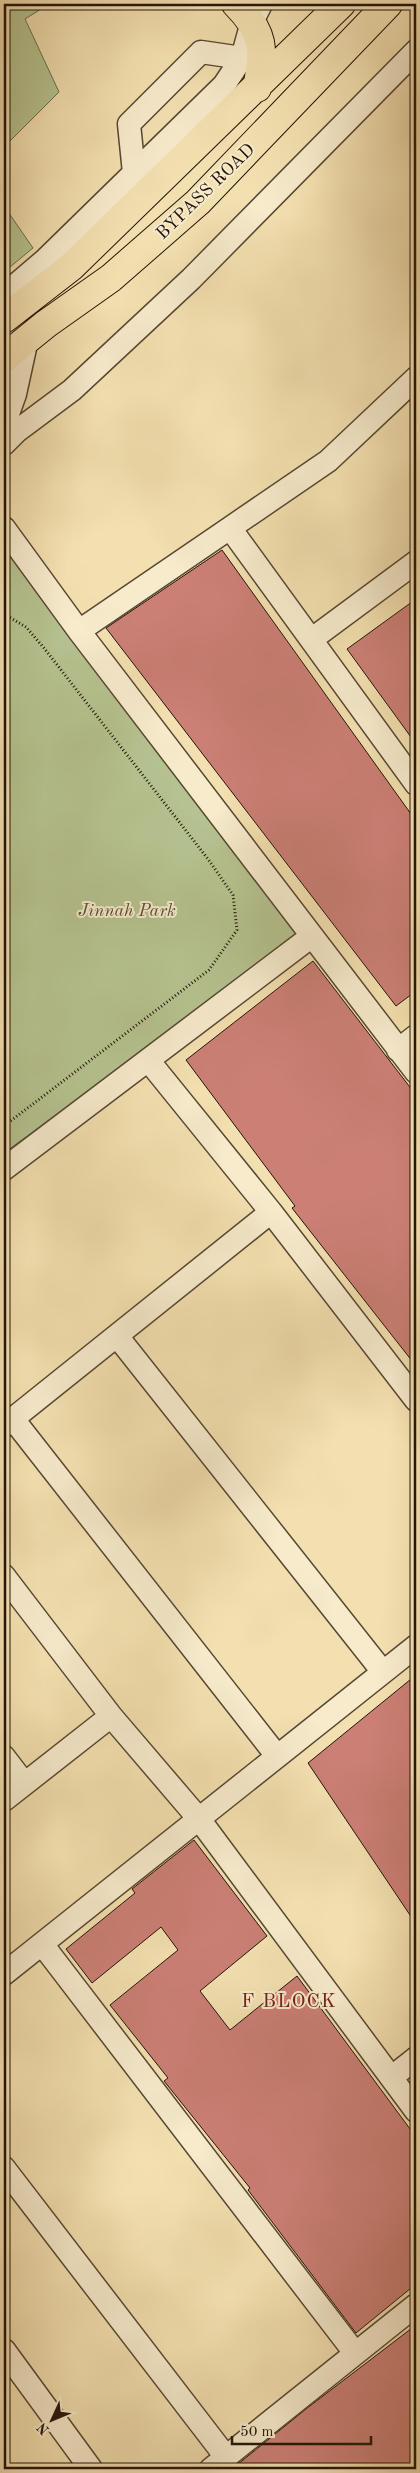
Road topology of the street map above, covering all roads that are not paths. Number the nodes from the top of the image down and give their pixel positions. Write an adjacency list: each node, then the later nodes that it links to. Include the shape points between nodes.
1 (341, 4): 5 (main road)
2 (388, 4): 10 (main road, BYPASS ROAD, via 198,202 111,278)
3 (250, 10): 5 (main road, via 262,46)
4 (416, 51): 14 (street, via 191,279 72,390)
5 (253, 71): 6 (street, via 218,91); 6 (street, via 201,52 129,124); 7 (main road)
6 (134, 173): 7 (street); 8 (street)
7 (138, 202): 9 (main road, via 71,267)
8 (4, 295)
9 (4, 319)
10 (27, 340): 11 (main road, BYPASS ROAD); 13 (street, via 15,394)
11 (4, 358)
12 (416, 378): 16 (street, via 328,461)
13 (4, 425)
14 (4, 444)
15 (4, 528): 18 (street)
16 (230, 528): 18 (street); 19 (street)
17 (416, 562): 19 (street)
18 (79, 631): 21 (street)
19 (312, 639): 20 (street)
20 (416, 784)
21 (312, 936): 23 (street); 24 (street)
22 (416, 1036): 23 (street)
23 (398, 1050): 25 (street)
24 (148, 1060): 26 (street); 27 (street)
25 (416, 1072)
26 (4, 1169)
27 (271, 1212): 28 (street); 29 (street)
28 (117, 1336): 30 (street); 33 (street)
29 (416, 1400)
30 (9, 1423): 35 (street)
31 (4, 1576): 34 (street)
32 (416, 1646): 33 (street)
33 (383, 1672): 35 (street)
34 (111, 1716): 37 (street); 39 (street)
35 (277, 1756): 39 (street)
36 (4, 1757): 37 (street)
37 (24, 1783): 38 (street)
38 (4, 1800)
39 (199, 1819): 40 (street); 43 (street)
40 (42, 1944): 41 (street); 48 (street)
41 (4, 1974)
42 (416, 2058): 43 (street)
43 (392, 2077): 44 (street)
44 (416, 2112)
45 (4, 2168): 49 (street)
46 (416, 2305): 48 (street)
47 (4, 2350): 50 (street)
48 (355, 2353): 49 (street)
49 (218, 2463)
50 (91, 2469)

